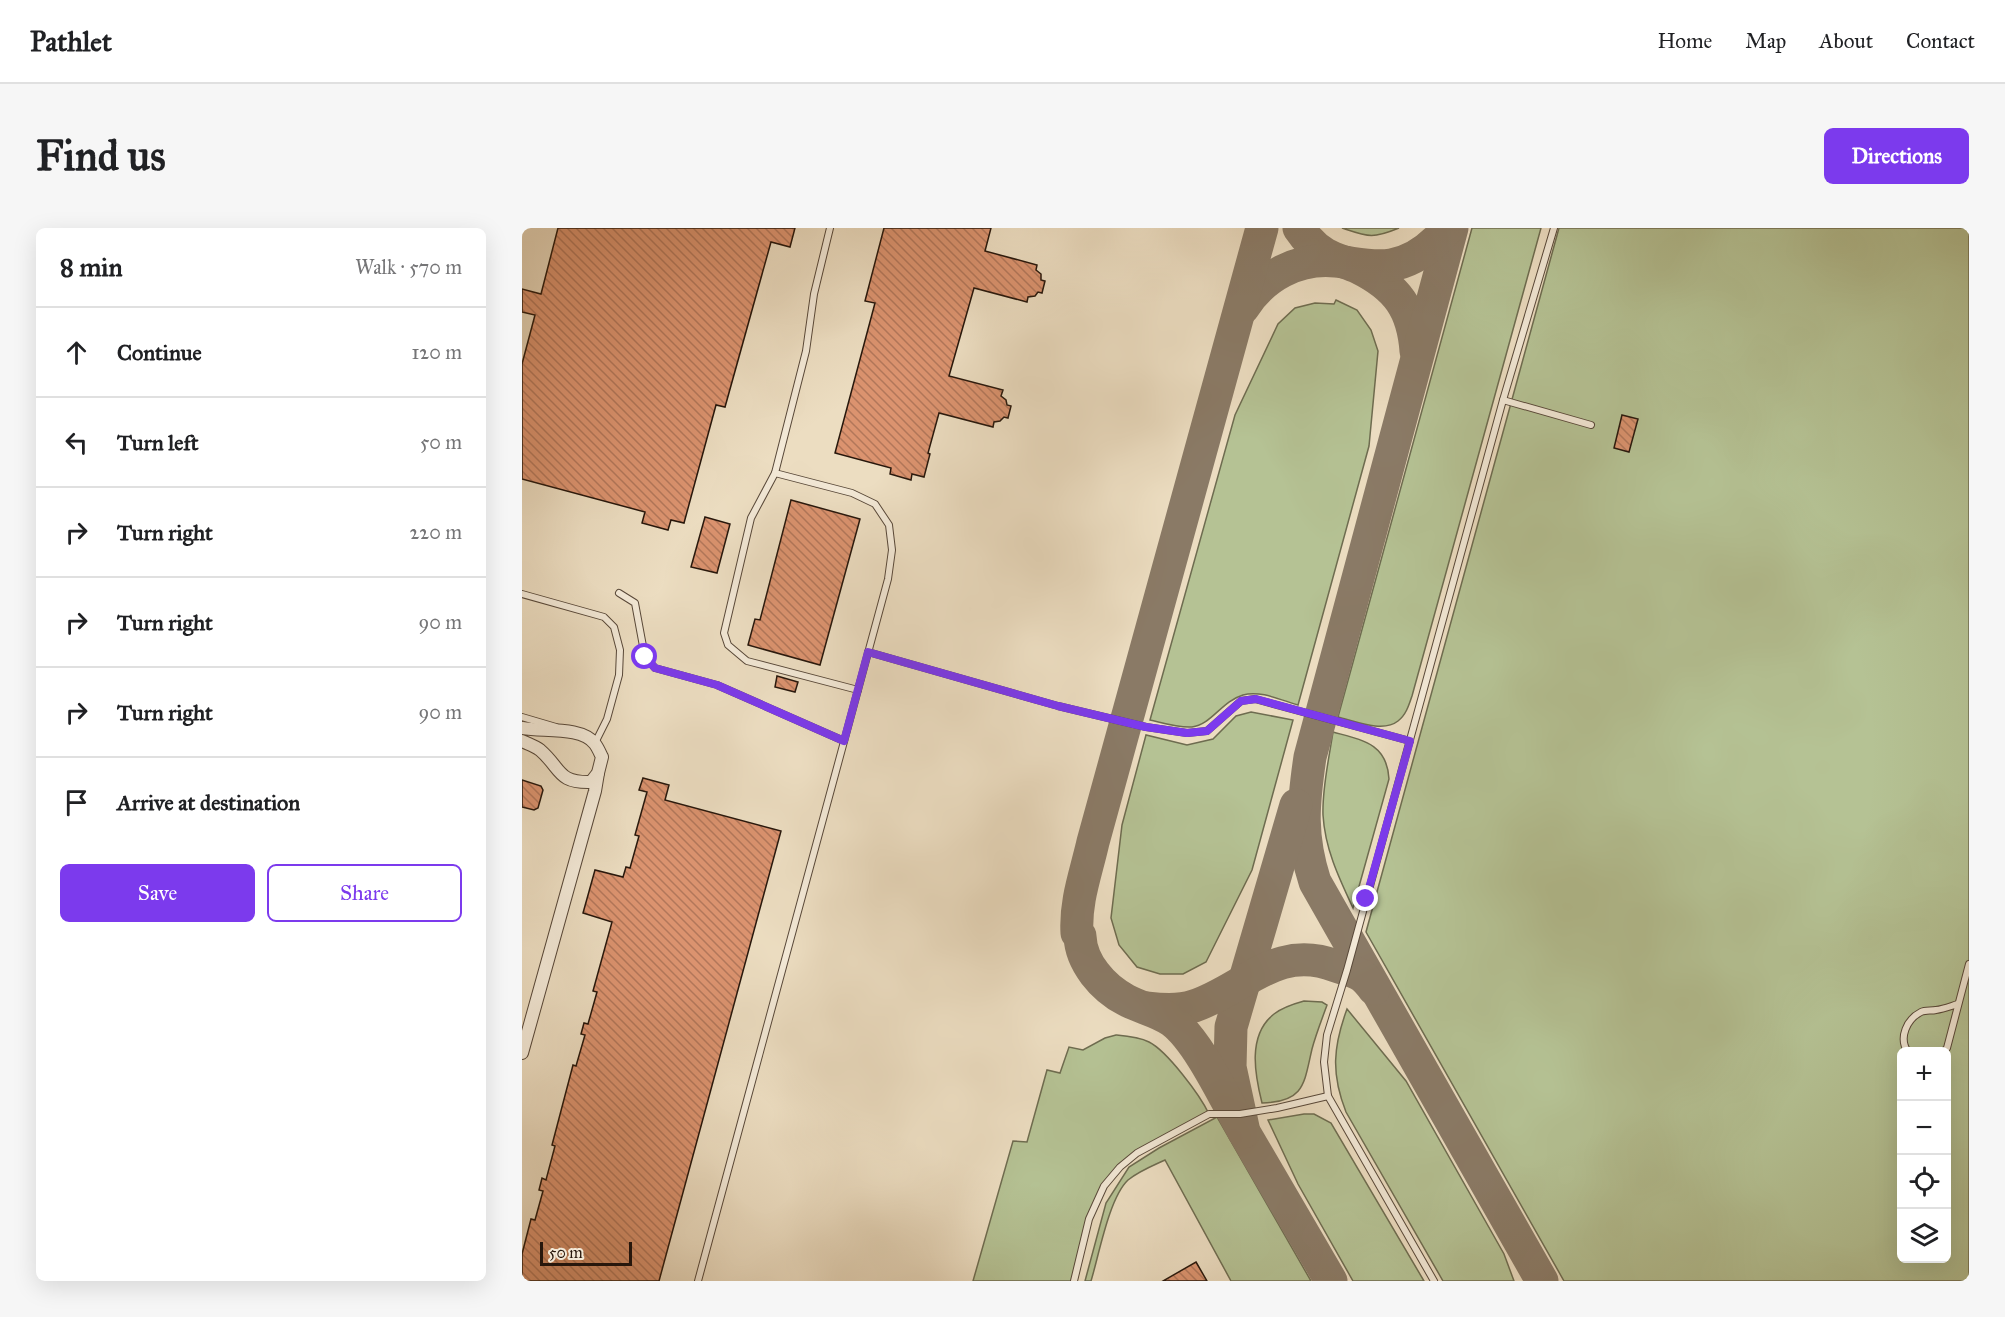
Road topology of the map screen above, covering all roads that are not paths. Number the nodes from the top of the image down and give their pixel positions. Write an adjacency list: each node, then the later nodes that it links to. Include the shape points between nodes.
1 (830, 228): 5 (lane, via 814,294 806,351)
2 (1554, 228): 3 (lane)
3 (1503, 400): 4 (lane); 15 (lane)
4 (1591, 424)
5 (775, 472): 8 (lane, via 852,493 875,504 889,525 892,550 888,579); 9 (lane, via 751,518 724,633 728,645 747,661)
6 (619, 592): 14 (lane, via 634,603 645,657 655,668 717,685)
7 (522, 594): 16 (lane, via 604,617 614,627 620,650 619,675 607,719)
8 (868, 652): 9 (lane); 15 (lane, via 1146,727 1187,733 1207,731 1241,701 1256,699)
9 (858, 690): 14 (lane)
10 (522, 717): 12 (lane)
11 (522, 728): 12 (street)
12 (582, 735): 16 (street)
13 (522, 741): 17 (street, via 539,749 574,783 591,782)
14 (844, 741): 24 (lane)
15 (1410, 741): 23 (lane, via 1327,1035 1324,1062)
16 (595, 743): 17 (street, via 602,758)
17 (598, 773): 22 (street)
18 (1969, 964): 19 (lane)
19 (1958, 1004): 20 (lane, via 1922,1012 1908,1024); 21 (lane)
20 (1905, 1047)
21 (1947, 1047)
22 (522, 1053)
23 (1328, 1096): 25 (lane, via 1240,1114 1209,1114 1137,1153 1104,1186 1089,1219); 26 (lane)
24 (698, 1281)
25 (1074, 1281)
26 (1434, 1281)

